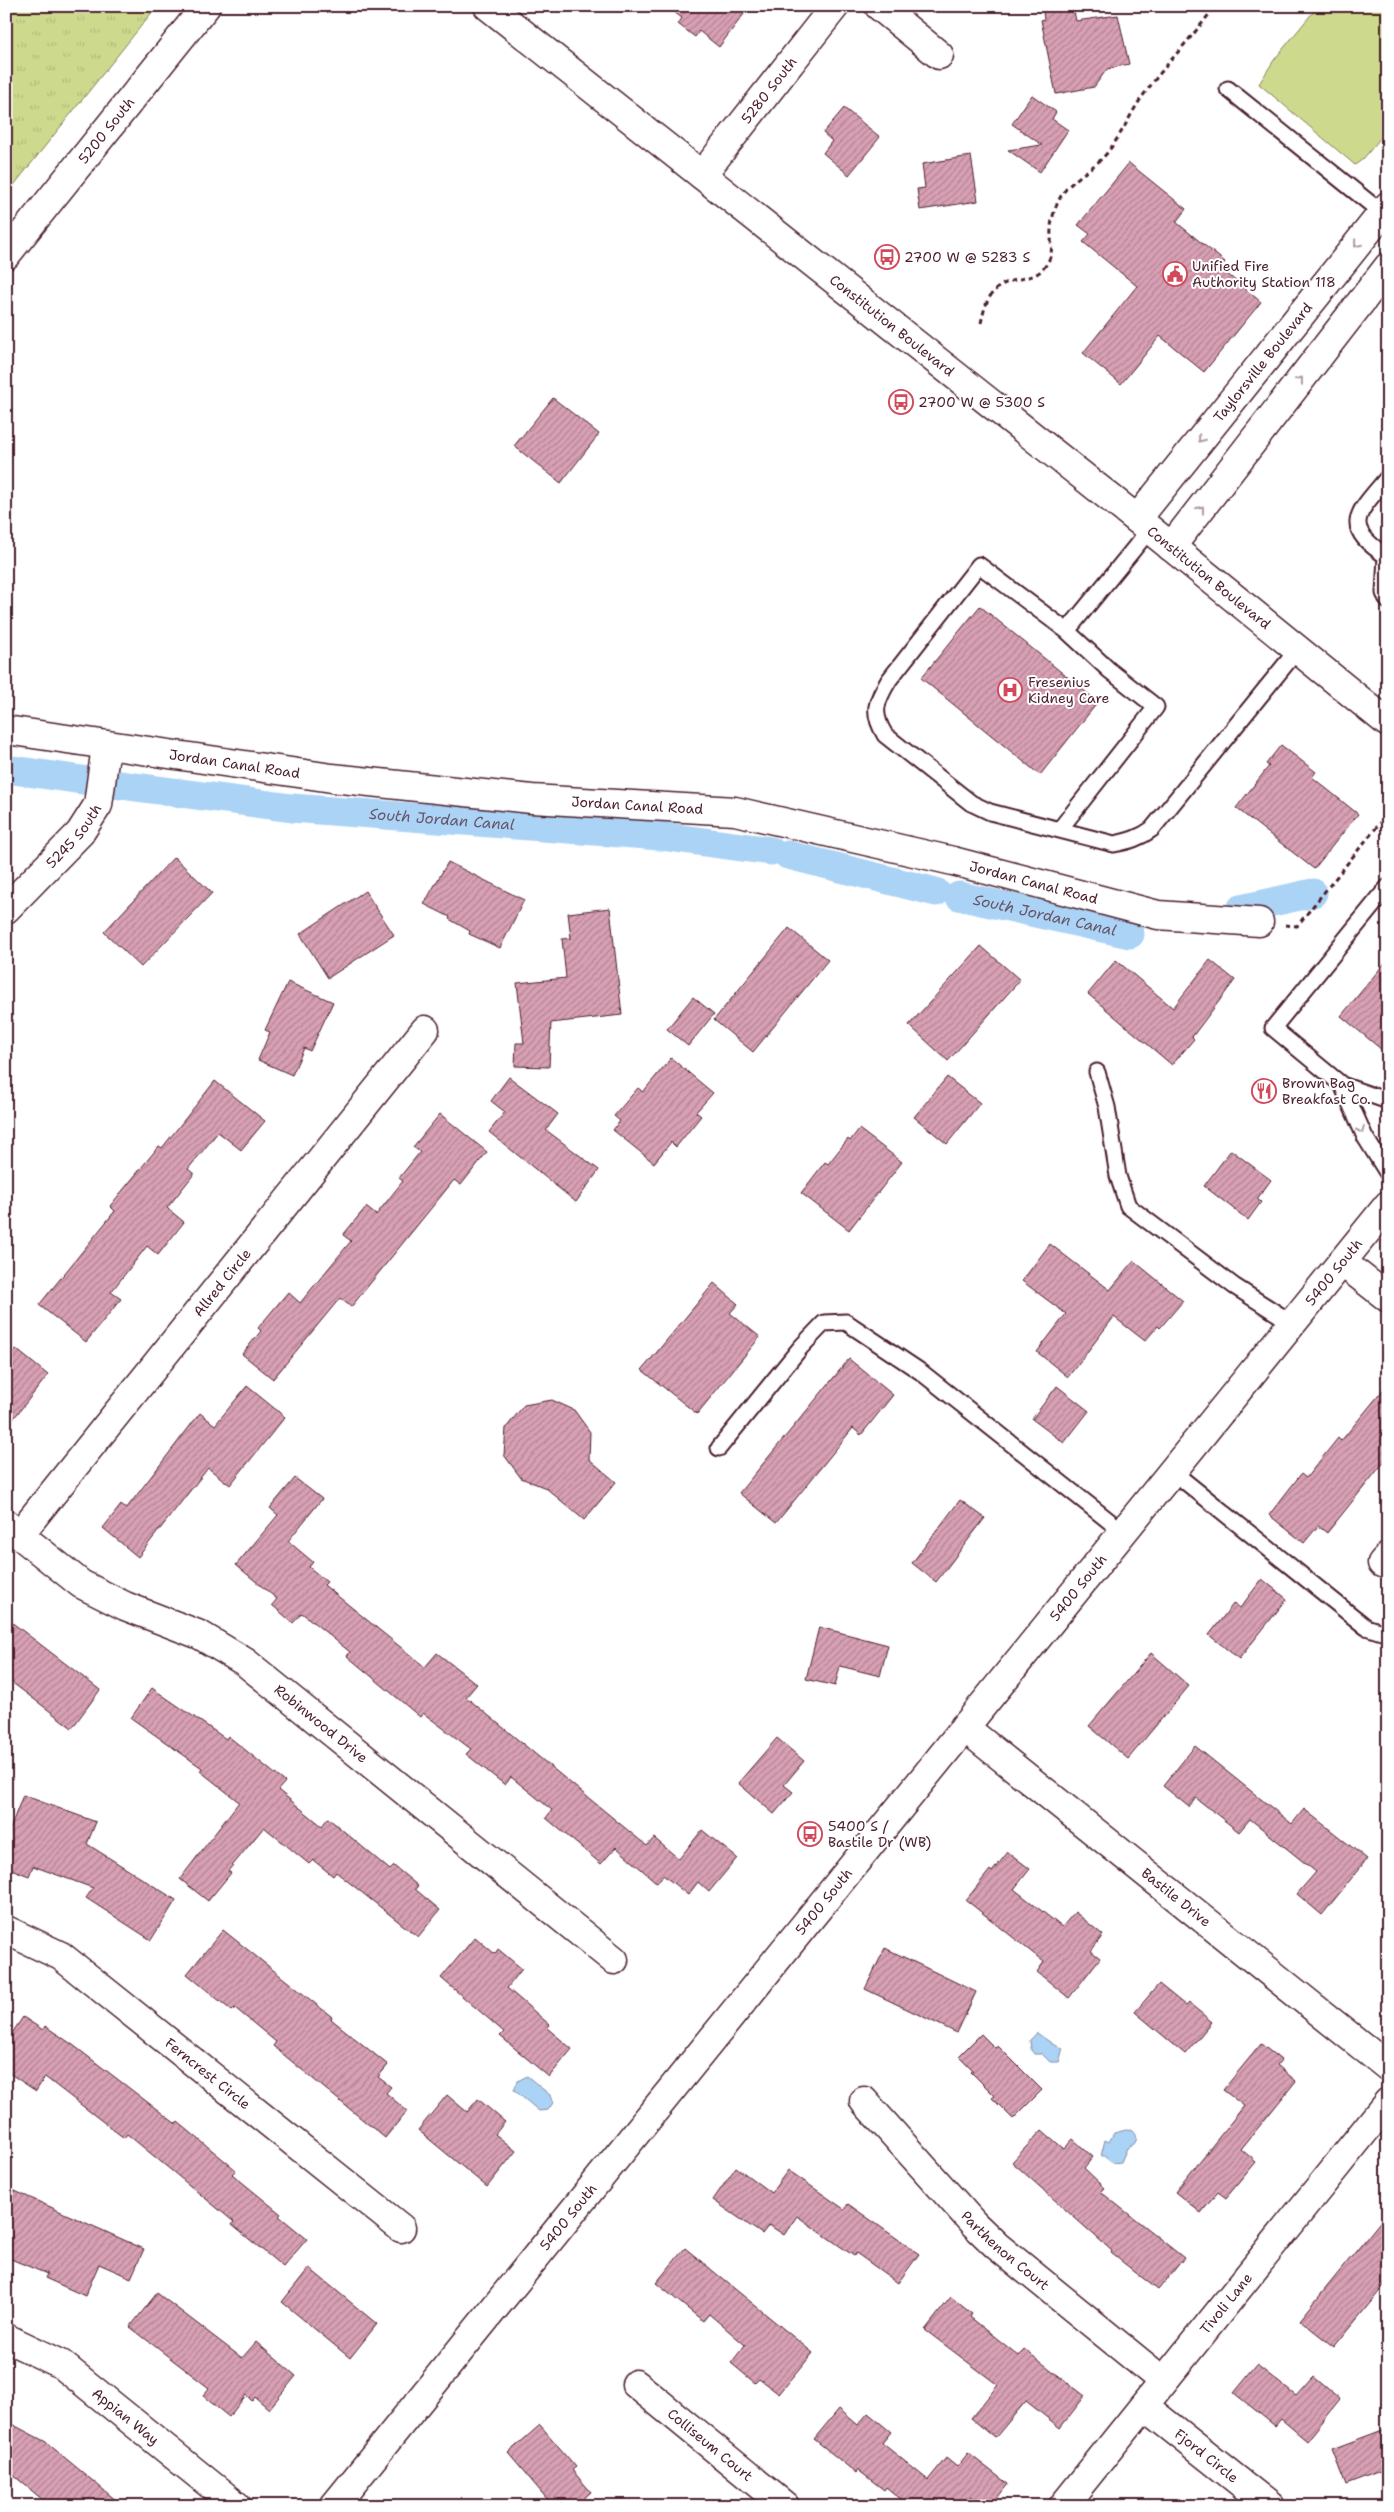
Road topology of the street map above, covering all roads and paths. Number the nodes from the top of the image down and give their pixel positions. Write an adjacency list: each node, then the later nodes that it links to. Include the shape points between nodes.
1 (206, 6): 10 (street, 5200 South)
2 (488, 6): 8 (street, Constitution Boulevard)
3 (835, 6): 8 (street, 5280 South)
4 (879, 6): 6 (street)
5 (1214, 6): 12 (path, via 1198,31 1147,90 1108,152 1094,168 1073,181 1060,198 1051,228 1051,256 1045,267 1031,277 998,287 986,304)
6 (939, 55)
7 (1228, 88): 9 (lane)
8 (702, 175): 14 (street, Constitution Boulevard)
9 (1386, 212): 14 (street, Taylorsville Boulevard, one-way to 14)
10 (6, 255)
11 (1388, 267): 15 (street, one-way to 11)
12 (980, 323)
13 (1388, 477): 16 (lane, via 1360,510 1358,525 1362,538)
14 (1143, 524): 15 (street, Constitution Boulevard); 18 (lane)
15 (1171, 547): 19 (street, Constitution Boulevard)
16 (1387, 556): 17 (lane, via 1384,593)
17 (1388, 601)
18 (1067, 631): 24 (lane, via 1156,707); 24 (lane, via 979,565 889,680 878,698 876,721 885,734 971,803 990,812)
19 (1298, 649): 20 (street, Constitution Boulevard); 24 (lane, via 1152,829 1141,837 1114,844)
20 (1388, 723)
21 (6, 730): 22 (street, Jordan Canal Road)
22 (106, 746): 26 (street, 5245 South, via 98,805 90,819); 27 (street, Jordan Canal Road, via 360,781 532,798 736,811 953,861 1158,915)
23 (1388, 813): 27 (path, via 1297,926)
24 (1060, 829)
25 (1388, 887): 30 (lane, via 1273,1028)
26 (6, 909)
27 (1259, 922)
28 (425, 1030): 39 (street, Allred Circle)
29 (1097, 1072): 36 (lane, via 1107,1108 1118,1176 1128,1206 1234,1286)
30 (1342, 1086): 31 (lane); 32 (lane, one-way to 32, via 1365,1138)
31 (1388, 1101)
32 (1388, 1174)
33 (1388, 1205): 34 (street, 5400 South)
34 (1342, 1262): 35 (street); 36 (street, 5400 South)
35 (1388, 1298)
36 (1292, 1323): 38 (street, 5400 South)
37 (719, 1448): 40 (lane, via 800,1347 824,1323 846,1322 921,1372)
38 (1172, 1471): 40 (street, 5400 South); 41 (lane, via 1366,1627)
39 (13, 1530): 44 (street, Robinwood Drive, via 80,1584 125,1606 200,1635 245,1662)
40 (1123, 1532): 42 (street, 5400 South)
41 (1388, 1634)
42 (964, 1727): 45 (street, Bastile Drive); 54 (street, 5400 South)
43 (6, 1930): 48 (street, Ferncrest Circle, via 60,1956)
44 (614, 1960)
45 (1388, 2067)
46 (864, 2101): 50 (street, Parthenon Court, via 997,2246)
47 (1388, 2102): 50 (street, Tivoli Lane)
48 (401, 2228)
49 (6, 2338): 53 (street, Appian Way, via 61,2364)
50 (1164, 2381): 52 (street, Tivoli Lane)
51 (636, 2384): 55 (street, Colliseum Court)
52 (1144, 2406): 56 (street, Tivoli Lane); 57 (street, Fjord Circle)
53 (237, 2506)
54 (334, 2506)
55 (785, 2506)
56 (1063, 2506)
57 (1270, 2506)

